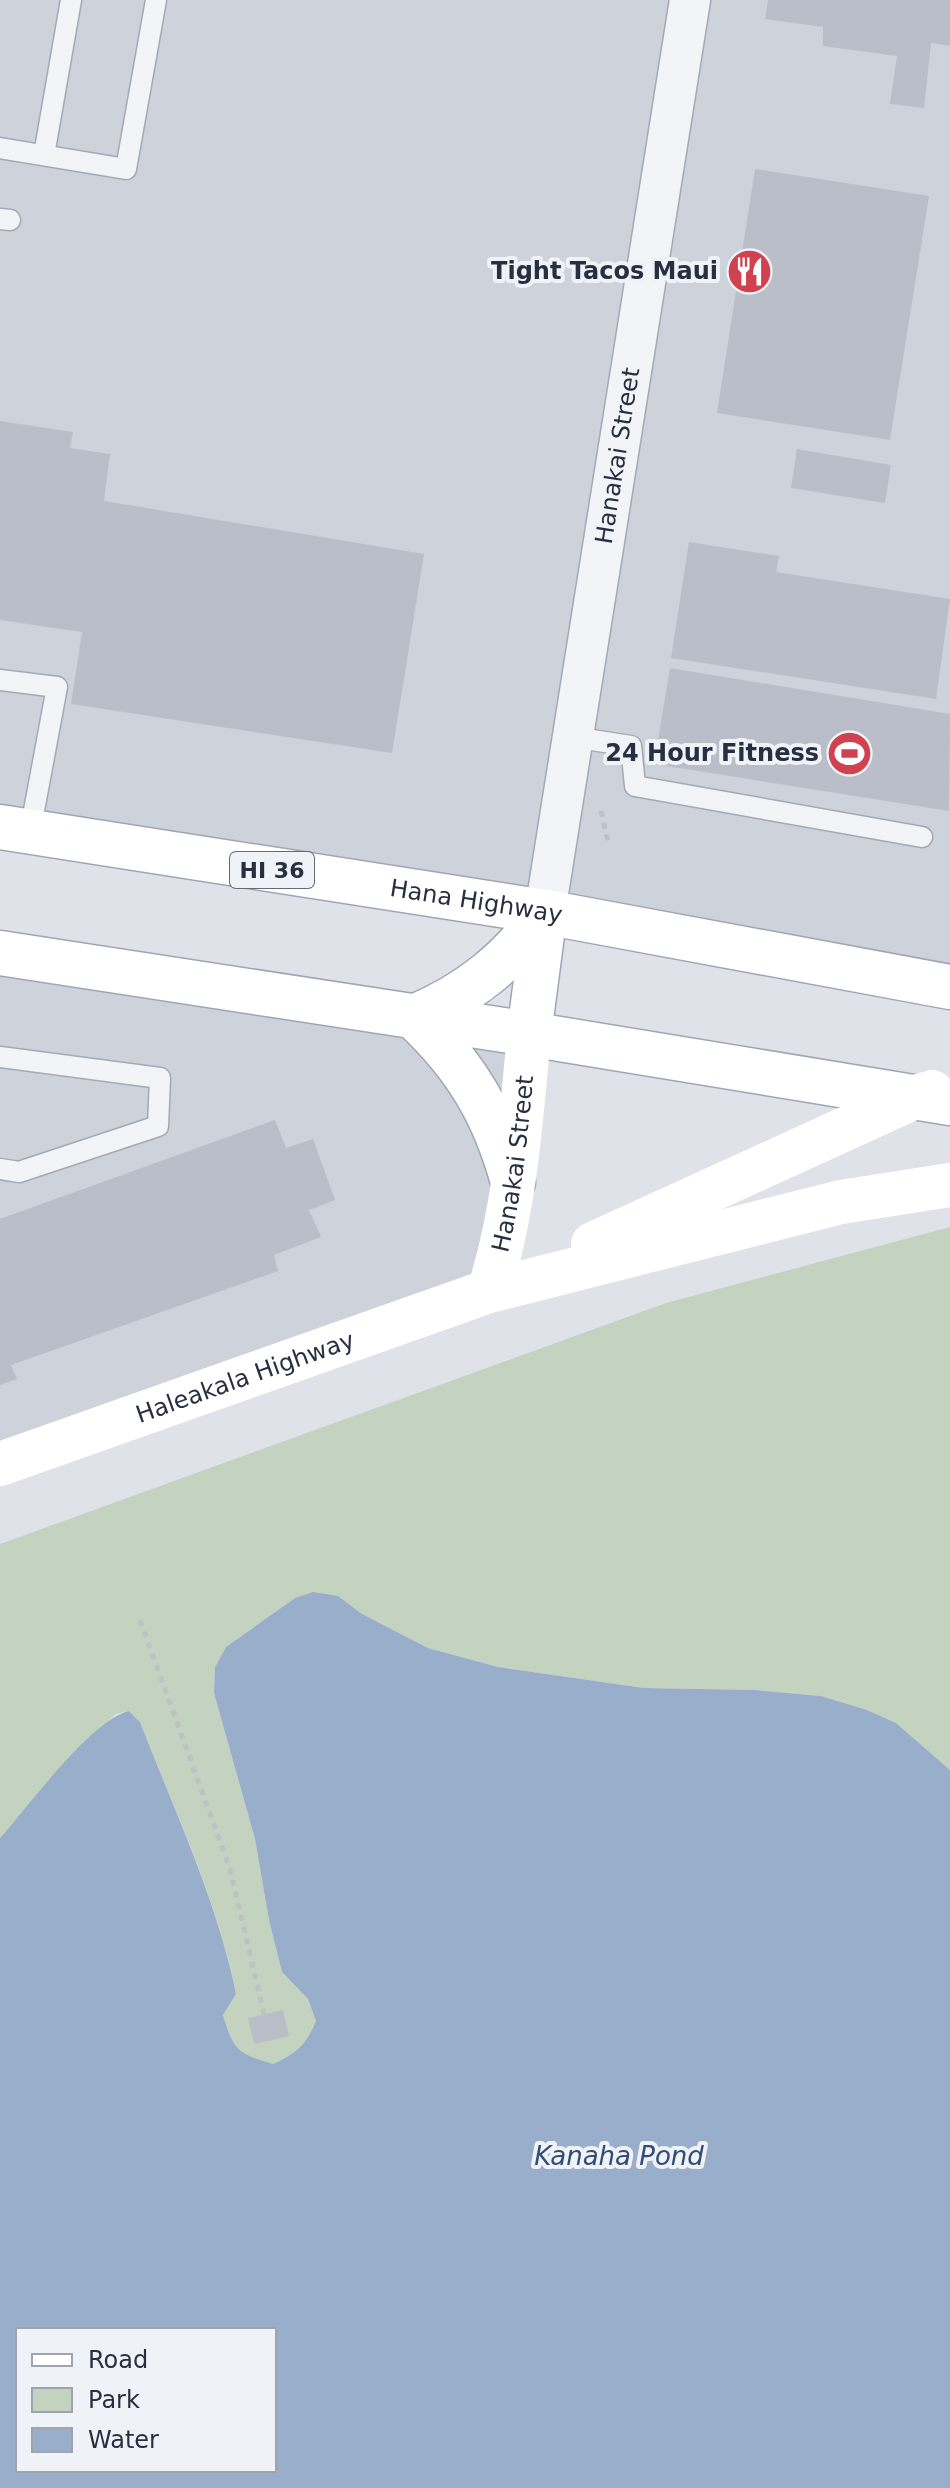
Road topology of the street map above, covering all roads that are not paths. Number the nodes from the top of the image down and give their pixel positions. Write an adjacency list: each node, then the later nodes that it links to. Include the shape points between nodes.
1 (71, 0): 5 (lane)
2 (156, 0): 5 (lane, via 126,169)
3 (690, 0): 7 (street, Hanakai Street)
4 (0, 148): 5 (lane)
5 (44, 155)
6 (0, 680): 8 (lane, via 57,687)
7 (572, 737): 9 (lane, via 631,746 635,786); 10 (street, Hanakai Street)
8 (15, 829): 10 (main road, Hana Highway / HI 36)
9 (922, 837)
10 (545, 912): 12 (main road, Hana Highway / HI 36); 13 (main road, via 488,975); 14 (main road, Hanakai Street)
11 (0, 953): 13 (main road)
12 (950, 987)
13 (414, 1017): 14 (main road); 18 (main road, via 478,1092)
14 (529, 1034): 16 (main road); 18 (main road, Hanakai Street)
15 (0, 1057): 17 (lane, via 160,1078 158,1126 19,1172)
16 (938, 1095): 20 (main road, Haleakala Highway)
17 (0, 1169)
18 (513, 1182): 20 (main road, Hanakai Street, via 505,1238)
19 (950, 1185): 20 (main road, Haleakala Highway, via 841,1202)
20 (489, 1291): 21 (main road, Haleakala Highway)
21 (0, 1464)

